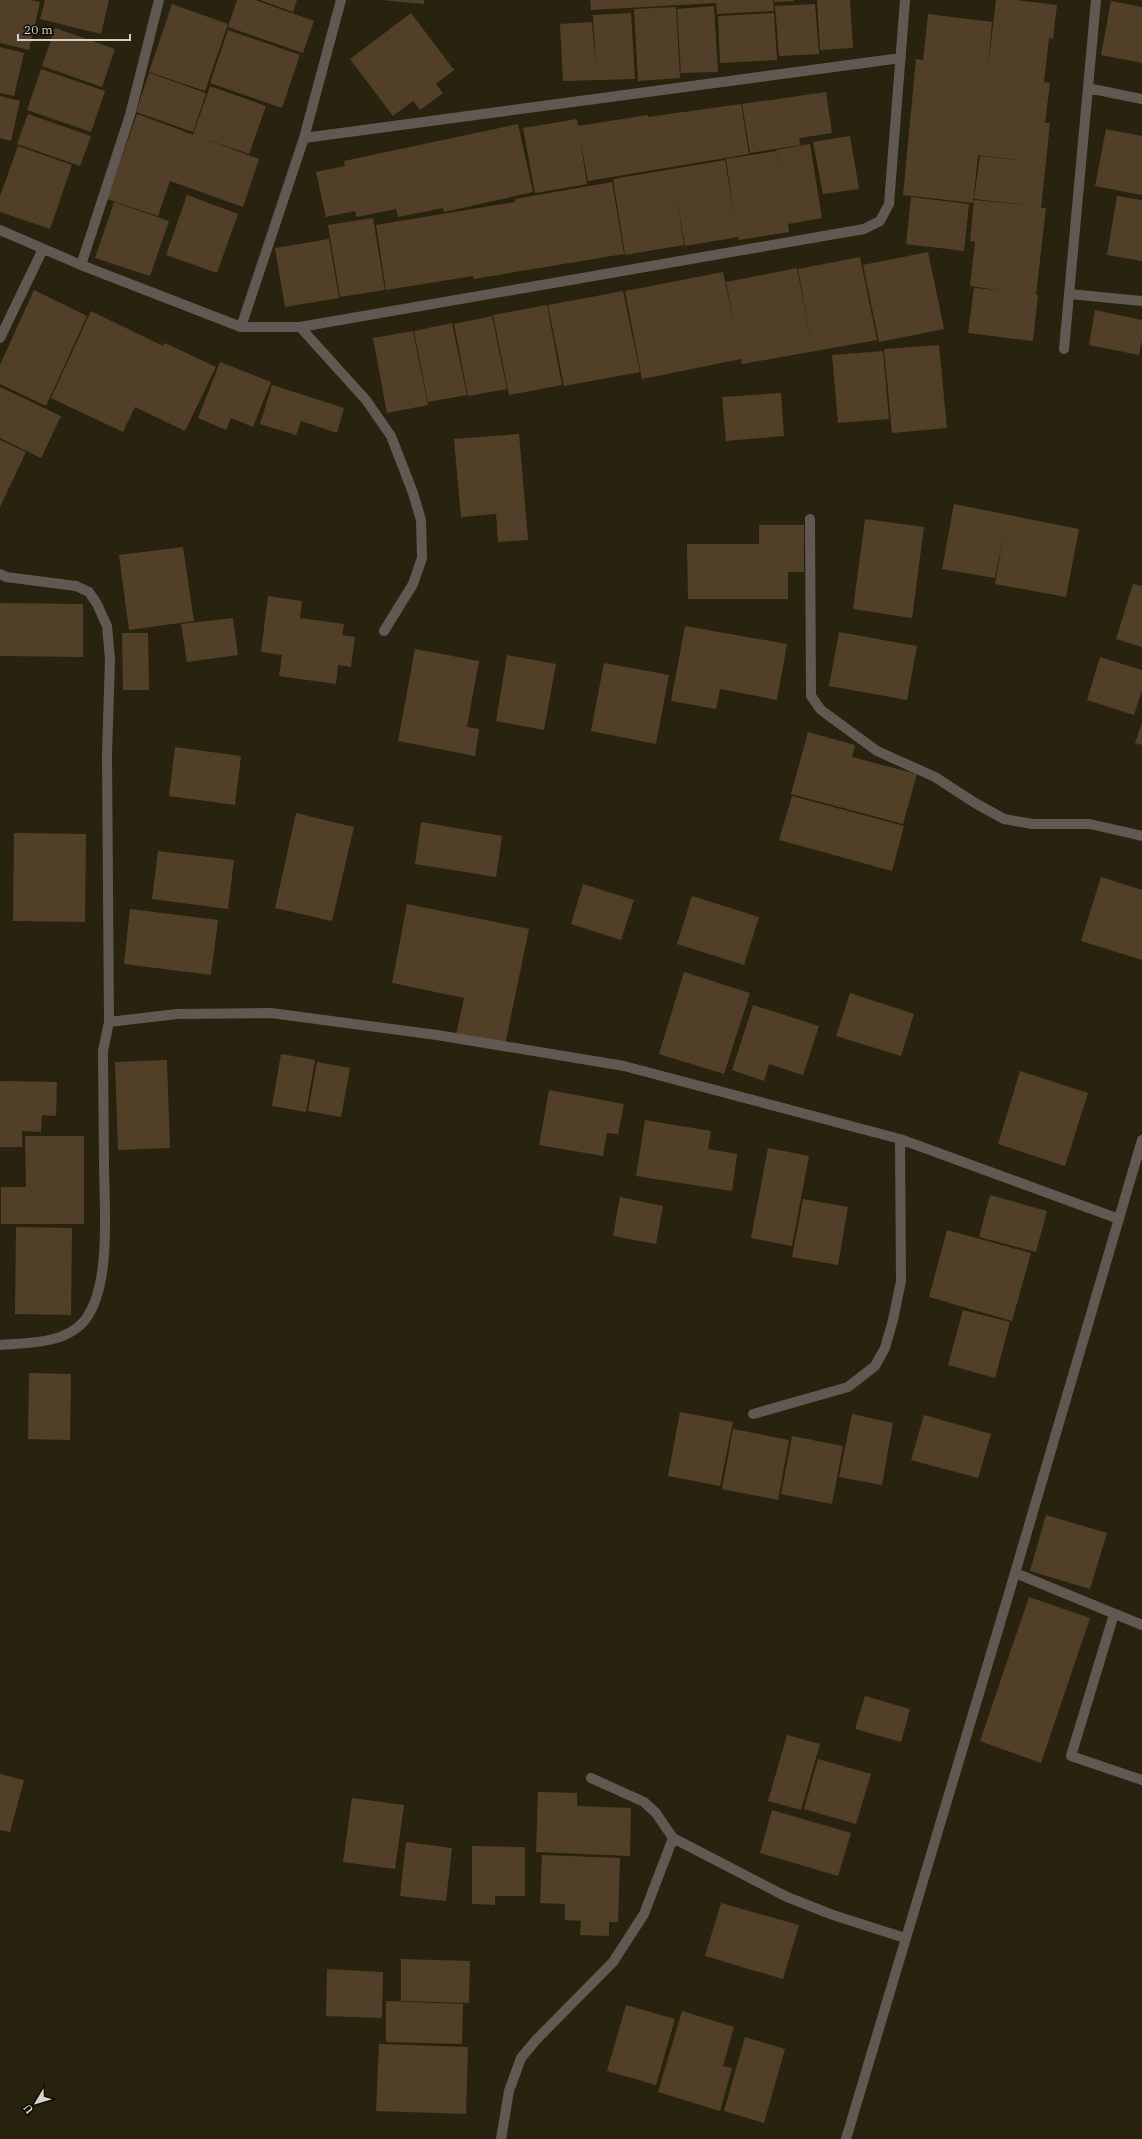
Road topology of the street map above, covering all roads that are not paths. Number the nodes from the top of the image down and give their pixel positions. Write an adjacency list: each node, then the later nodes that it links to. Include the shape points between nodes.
1 (159, 0): 11 (street, via 130,115)
2 (341, 0): 8 (street)
3 (905, 0): 5 (street)
4 (1096, 0): 6 (street)
5 (901, 58): 8 (street); 15 (street, via 889,204 880,221 869,226)
6 (1088, 88): 7 (street); 12 (street)
7 (1142, 99)
8 (304, 138): 14 (street)
9 (0, 230): 10 (street)
10 (43, 249): 11 (street); 16 (street)
11 (81, 265): 14 (street)
12 (1069, 294): 13 (street); 17 (street)
13 (1142, 301)
14 (241, 327): 15 (street)
15 (300, 327): 20 (street, via 366,400 391,436 421,520 422,558 413,584)
16 (0, 338)
17 (1064, 349)
18 (810, 519): 21 (street, via 812,696 821,710 877,751 935,777 1004,819 1032,824 1090,824)
19 (0, 574): 22 (street, via 6,577 76,586 89,592 107,626 110,659 107,754)
20 (384, 631)
21 (1142, 836)
22 (109, 1022): 23 (street, via 176,1014 271,1012 437,1035 624,1066); 26 (street, via 103,1051 105,1253 95,1303 84,1321 46,1342)
23 (900, 1139): 25 (street); 27 (street, via 901,1281 885,1348 875,1366 848,1387)
24 (1142, 1140): 25 (street)
25 (1119, 1219): 28 (street)
26 (0, 1345)
27 (753, 1414)
28 (1015, 1573): 29 (street); 34 (street)
29 (1114, 1614): 30 (street); 32 (street, via 1071,1756)
30 (1142, 1626)
31 (591, 1778): 33 (street, via 644,1802 656,1813)
32 (1142, 1780)
33 (673, 1838): 34 (street, via 787,1897 833,1915); 35 (street, via 644,1914 613,1962 521,2058 509,2091)
34 (906, 1938): 36 (street)
35 (501, 2139)
36 (846, 2139)

